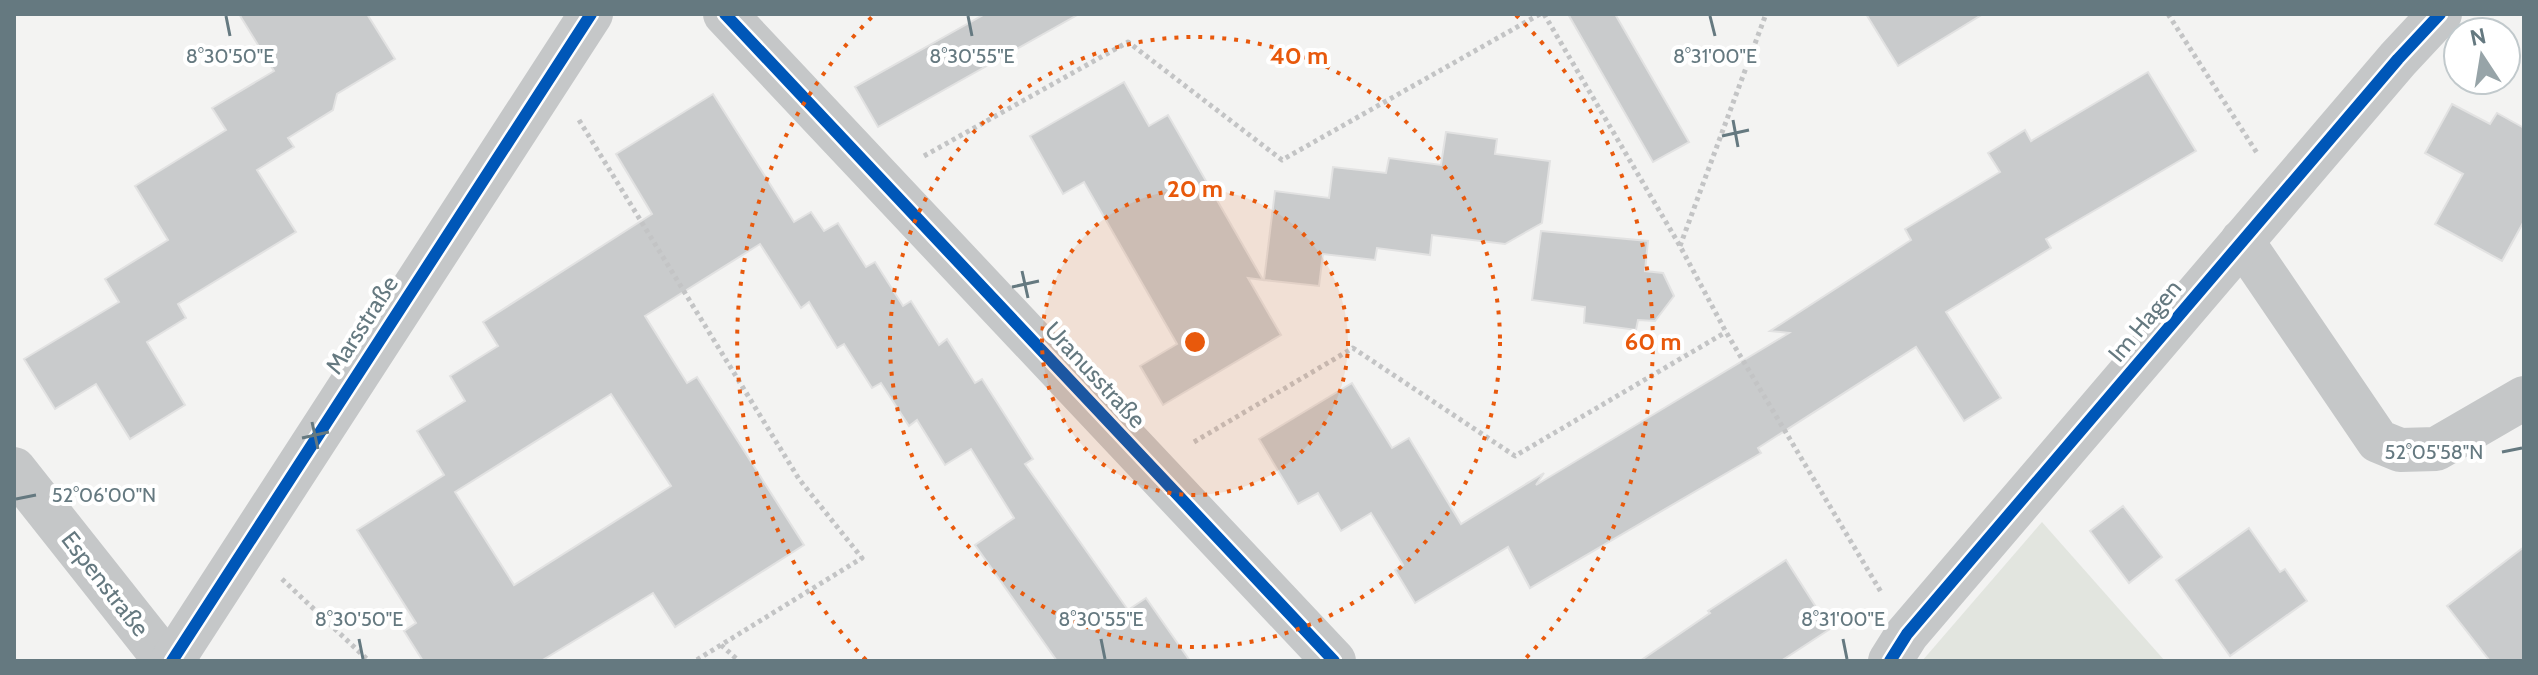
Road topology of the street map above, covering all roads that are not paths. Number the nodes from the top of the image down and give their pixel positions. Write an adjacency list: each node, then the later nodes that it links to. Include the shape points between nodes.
1 (591, 14): 8 (street, Marsstraße)
2 (725, 14): 9 (street, Uranusstraße)
3 (2440, 14): 4 (street, Im Hagen)
4 (2242, 241): 5 (street, via 2378,441 2400,450 2436,449); 7 (street, Im Hagen)
5 (2524, 398)
6 (14, 469): 8 (street, Espenstraße)
7 (1898, 648)
8 (169, 661)
9 (1334, 661)

